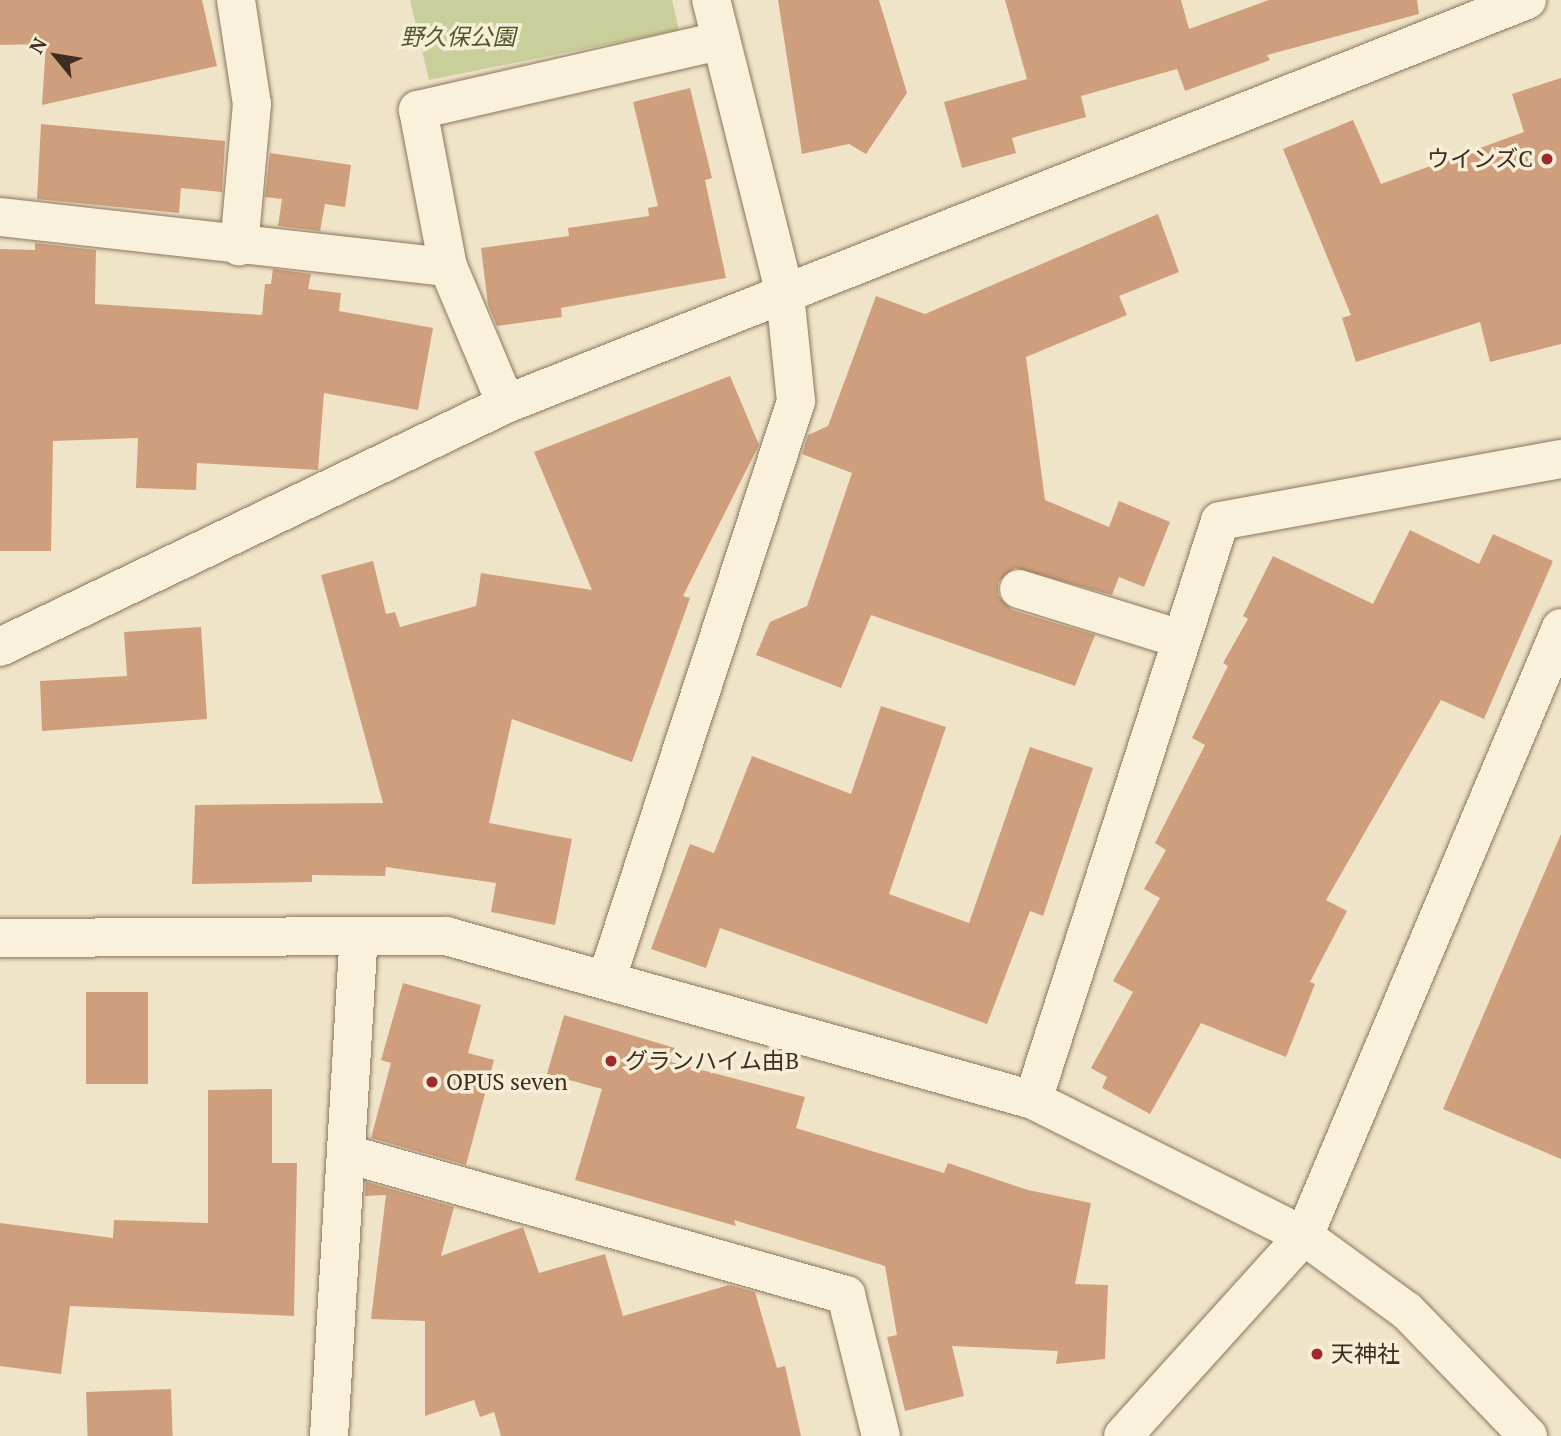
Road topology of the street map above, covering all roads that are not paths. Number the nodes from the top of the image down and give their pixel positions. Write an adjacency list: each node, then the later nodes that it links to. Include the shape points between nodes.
1 (236, 0): 6 (street, via 252,104)
2 (711, 0): 4 (street)
3 (1527, 0): 8 (street)
4 (719, 41): 7 (street, via 418,110); 8 (street)
5 (0, 218): 6 (street)
6 (239, 246): 7 (street)
7 (448, 267): 9 (street)
8 (785, 294): 9 (street); 17 (street, via 796,401)
9 (506, 404): 14 (street)
10 (1561, 459): 12 (street, via 1220,521)
11 (1019, 589): 12 (street)
12 (1181, 639): 18 (street)
13 (1558, 644): 20 (street)
14 (0, 647)
15 (0, 938): 16 (street)
16 (359, 938): 17 (street, via 446,936); 19 (street)
17 (607, 978): 18 (street)
18 (1033, 1100): 20 (street)
19 (347, 1154): 21 (street); 22 (street, via 846,1294)
20 (1304, 1236): 23 (street); 24 (street, via 1407,1311)
21 (329, 1436)
22 (881, 1436)
23 (1122, 1436)
24 (1528, 1436)

